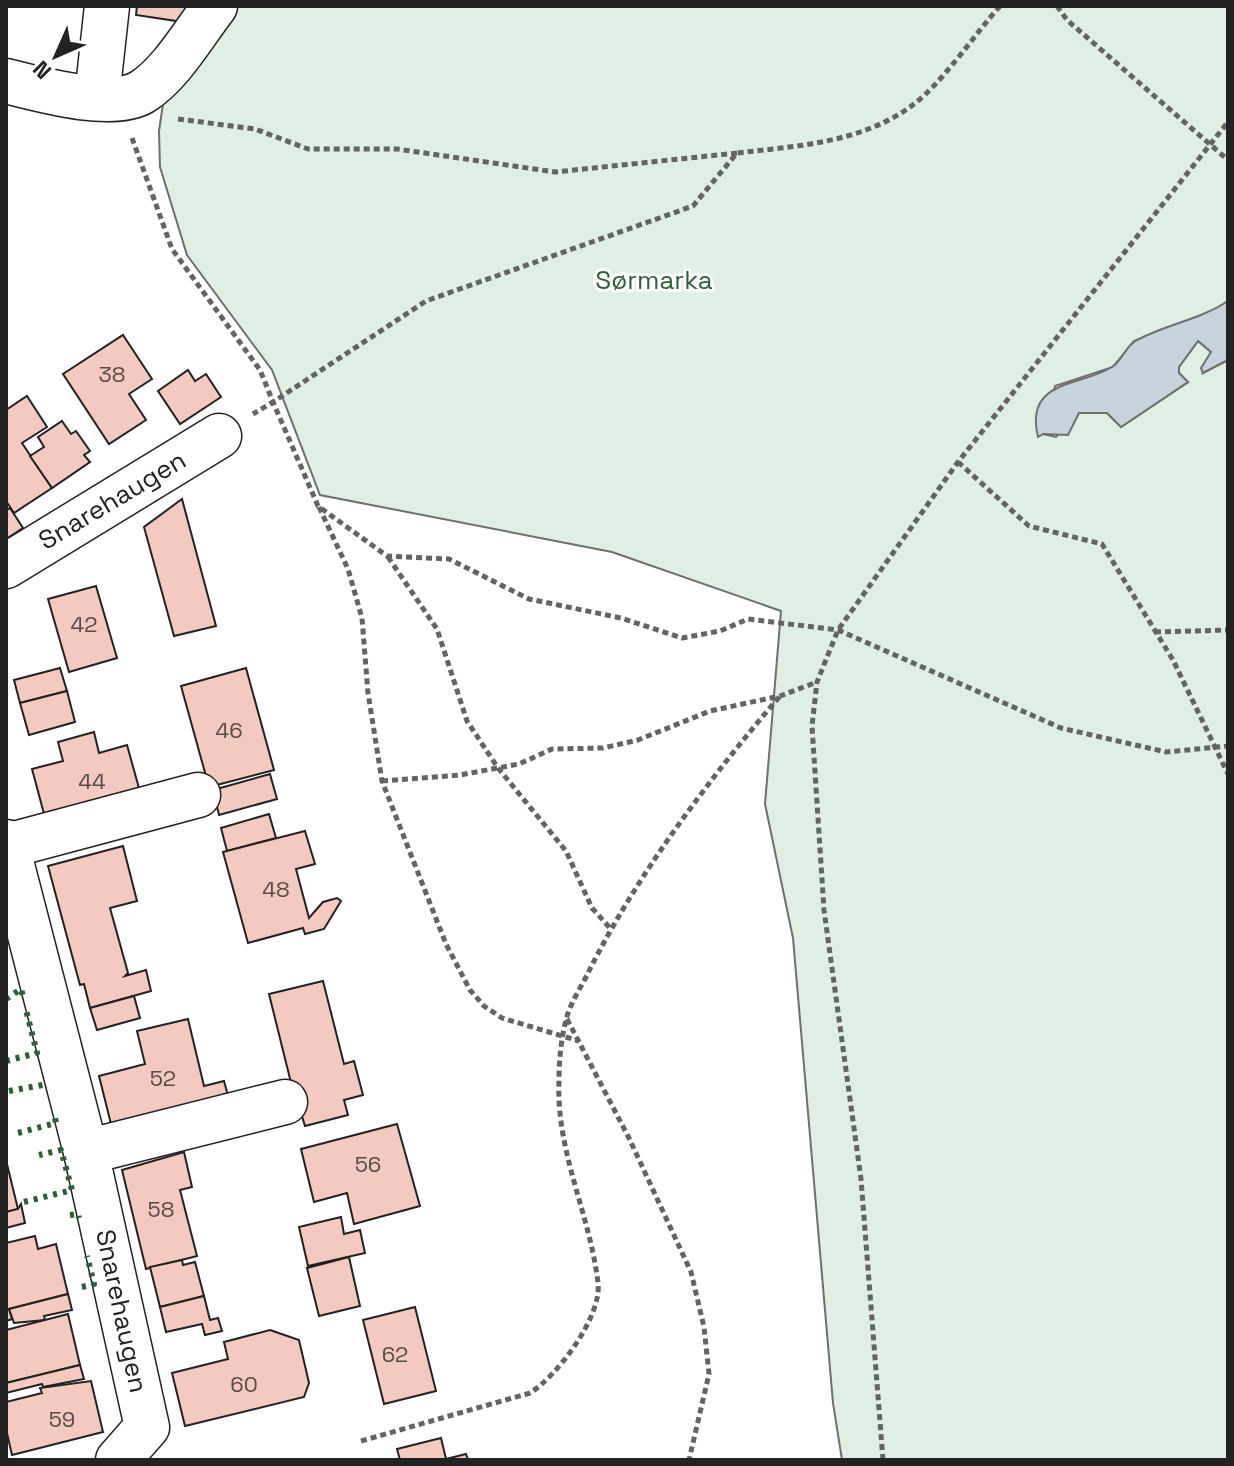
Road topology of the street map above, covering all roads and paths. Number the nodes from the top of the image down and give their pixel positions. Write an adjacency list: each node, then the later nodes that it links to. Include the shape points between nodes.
1 (107, 6): 6 (street)
2 (215, 6): 6 (street, via 152,84 139,94)
3 (1000, 6): 9 (path, via 916,103 883,123 822,143)
4 (1057, 6): 8 (path)
5 (6, 81): 6 (street)
6 (109, 98): 9 (path, via 158,117 255,129 308,149 397,149 555,172); 11 (path, via 128,127 172,249 260,370)
7 (1228, 122): 8 (path)
8 (1208, 146): 10 (path); 13 (path)
9 (737, 153): 11 (path, via 693,206 426,301)
10 (1228, 160)
11 (273, 402): 12 (path); 14 (path)
12 (219, 436): 16 (street, Snarehaugen)
13 (958, 462): 17 (path); 19 (path, via 1029,526 1102,544)
14 (318, 506): 15 (path); 26 (path, via 348,569 362,618)
15 (387, 556): 17 (path, via 449,559 529,599 621,618 682,638 748,619); 24 (path, via 437,629 467,721)
16 (6, 566)
17 (838, 630): 20 (path); 22 (path, via 1061,728 1166,752)
18 (1228, 630): 19 (path)
19 (1155, 632): 22 (path)
20 (817, 682): 21 (path); 39 (path, via 812,726 824,910 861,1179)
21 (780, 696): 24 (path, via 710,711 638,740 603,748 552,749); 29 (path)
22 (1213, 746): 23 (path); 25 (path)
23 (1228, 746)
24 (498, 768): 26 (path); 29 (path, via 566,851 592,908)
25 (1228, 774)
26 (382, 781): 31 (path, via 446,944 470,990 502,1018)
27 (198, 795): 28 (street, Snarehaugen)
28 (6, 844): 34 (street, Snarehaugen)
29 (610, 928): 30 (path)
30 (566, 1018): 31 (path); 32 (path)
31 (563, 1038): 32 (path); 35 (path, via 562,1141 599,1286 587,1324 548,1382 530,1393)
32 (579, 1041): 38 (path, via 691,1272 709,1374)
33 (285, 1102): 34 (street)
34 (86, 1152): 36 (street, Snarehaugen)
35 (361, 1441)
36 (152, 1443): 37 (street, Snarehaugen)
37 (118, 1460)
38 (689, 1460)
39 (883, 1460)

